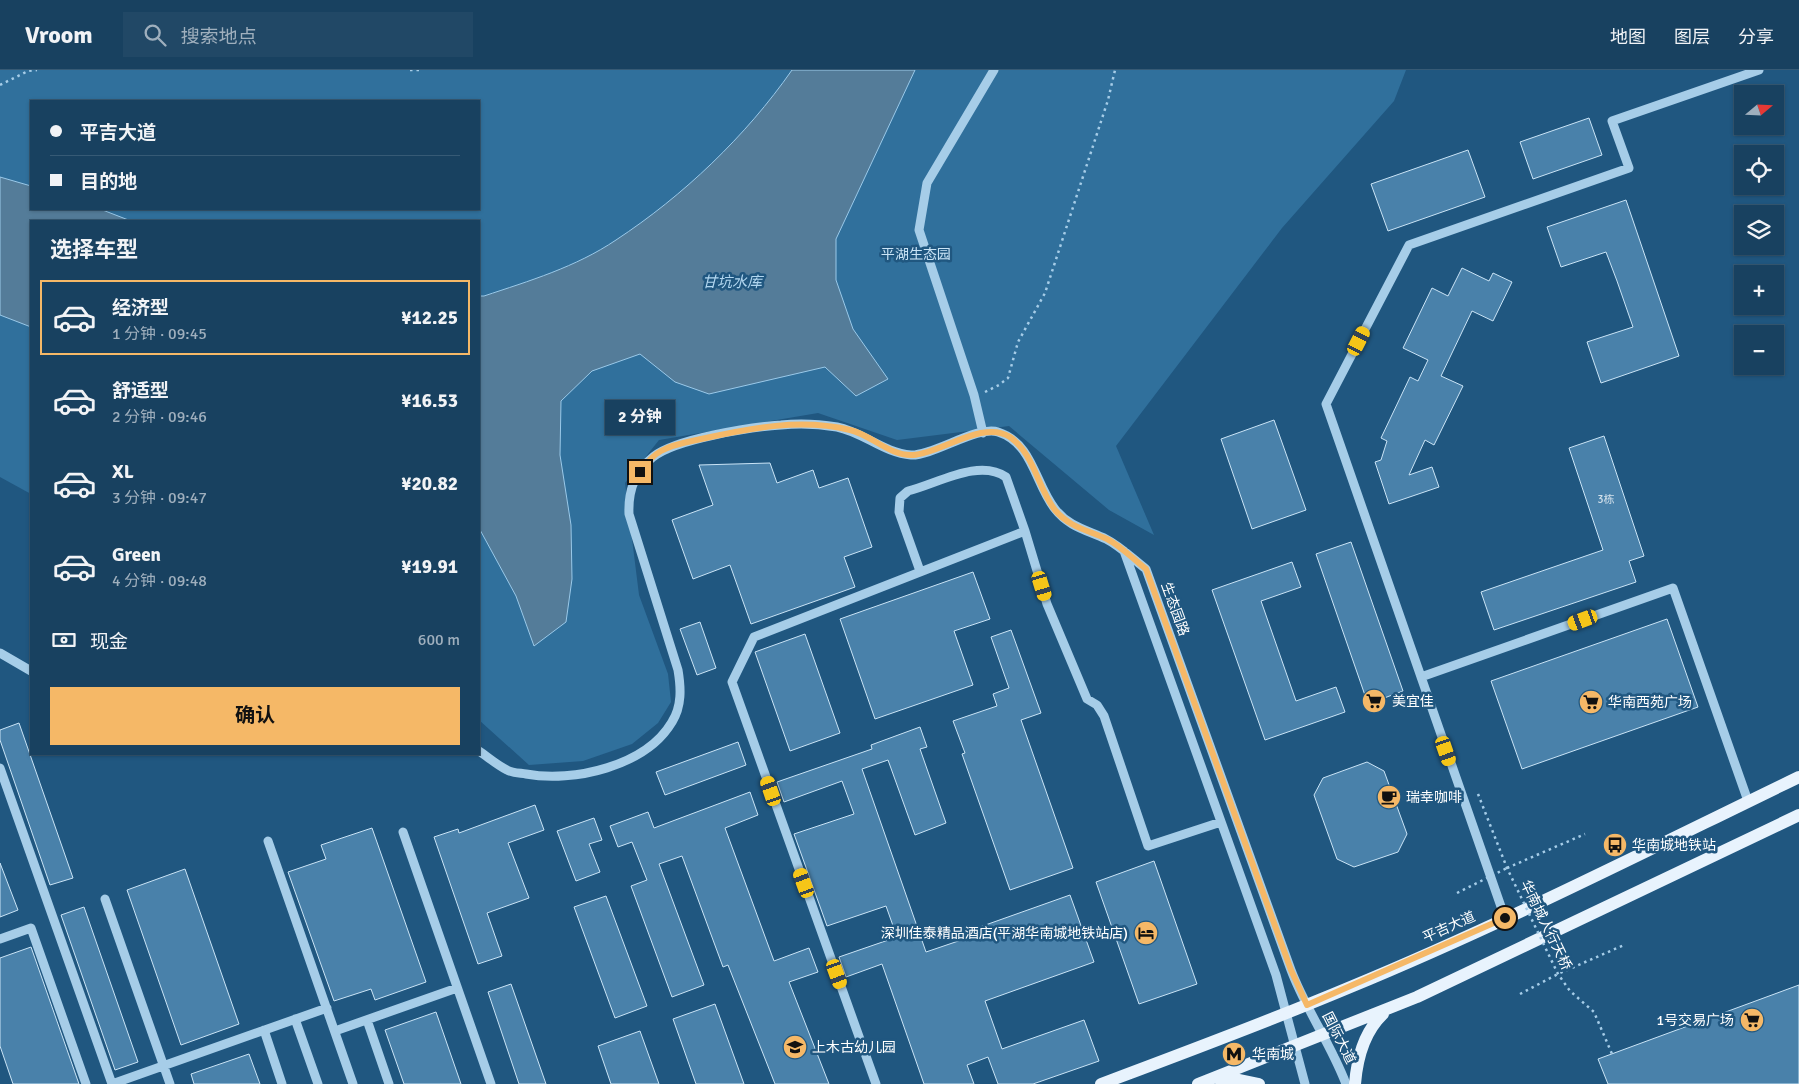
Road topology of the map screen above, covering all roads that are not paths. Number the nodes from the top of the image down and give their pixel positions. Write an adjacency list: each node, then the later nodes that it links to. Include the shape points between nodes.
1 (994, 70): 3 (street, via 927,183 919,230 974,395)
2 (1759, 70): 9 (street, via 1612,121 1629,168 1409,245 1326,404)
3 (983, 432): 5 (street, via 996,431 1010,437 1025,453 1046,496 1067,522); 10 (street, via 913,455 890,450 853,430 780,425 671,446 662,451 646,464 634,481 628,503 678,670 681,687 673,721 650,746 596,772 537,776 508,770)
4 (1025, 531): 6 (street); 6 (street, via 1006,478 999,472 985,469 908,492 900,498 899,512); 15 (street, via 1047,604 1087,699 1097,705 1104,716 1148,846)
5 (1123, 551): 15 (street, 生态园路); 22 (street, 生态园路, via 1146,569 1291,970)
6 (920, 571): 41 (street, via 754,636 732,682)
7 (0, 653): 8 (street)
8 (30, 670)
9 (1421, 677): 13 (street, via 1673,588); 19 (street)
10 (480, 751)
11 (0, 768): 34 (street)
12 (1799, 777): 13 (main road, 平吉大道)
13 (1748, 801): 19 (main road, 平吉大道)
14 (1799, 815): 24 (main road, via 1481,969)
15 (1221, 822): 25 (street, 生态园路)
16 (403, 832): 21 (street)
17 (268, 841): 23 (street)
18 (105, 899): 32 (street)
19 (1505, 918): 22 (main road, 平吉大道)
20 (0, 939): 33 (street, via 31,928)
21 (457, 988): 27 (street); 40 (street)
22 (1307, 1005): 25 (main road, 平吉大道); 30 (street, 国际大道)
23 (327, 1008): 26 (street); 29 (street)
24 (1388, 1009): 30 (main road); 47 (main road, via 1370,1029 1356,1068)
25 (1287, 1013): 31 (street); 42 (main road, 平吉大道)
26 (295, 1019): 28 (street); 37 (street)
27 (367, 1020): 29 (street); 39 (street)
28 (264, 1030): 32 (street); 36 (street)
29 (335, 1031): 38 (street)
30 (1324, 1035): 31 (main road); 46 (street, 国际大道)
31 (1295, 1047): 43 (main road); 45 (street)
32 (164, 1066): 34 (street); 35 (street)
33 (86, 1084)
34 (112, 1084)
35 (170, 1084)
36 (282, 1084)
37 (318, 1084)
38 (353, 1084)
39 (389, 1084)
40 (490, 1084)
41 (876, 1084)
42 (1101, 1084)
43 (1199, 1084): 44 (main road, via 1235,1079)
44 (1259, 1084)
45 (1305, 1084)
46 (1346, 1084)
47 (1355, 1084)

